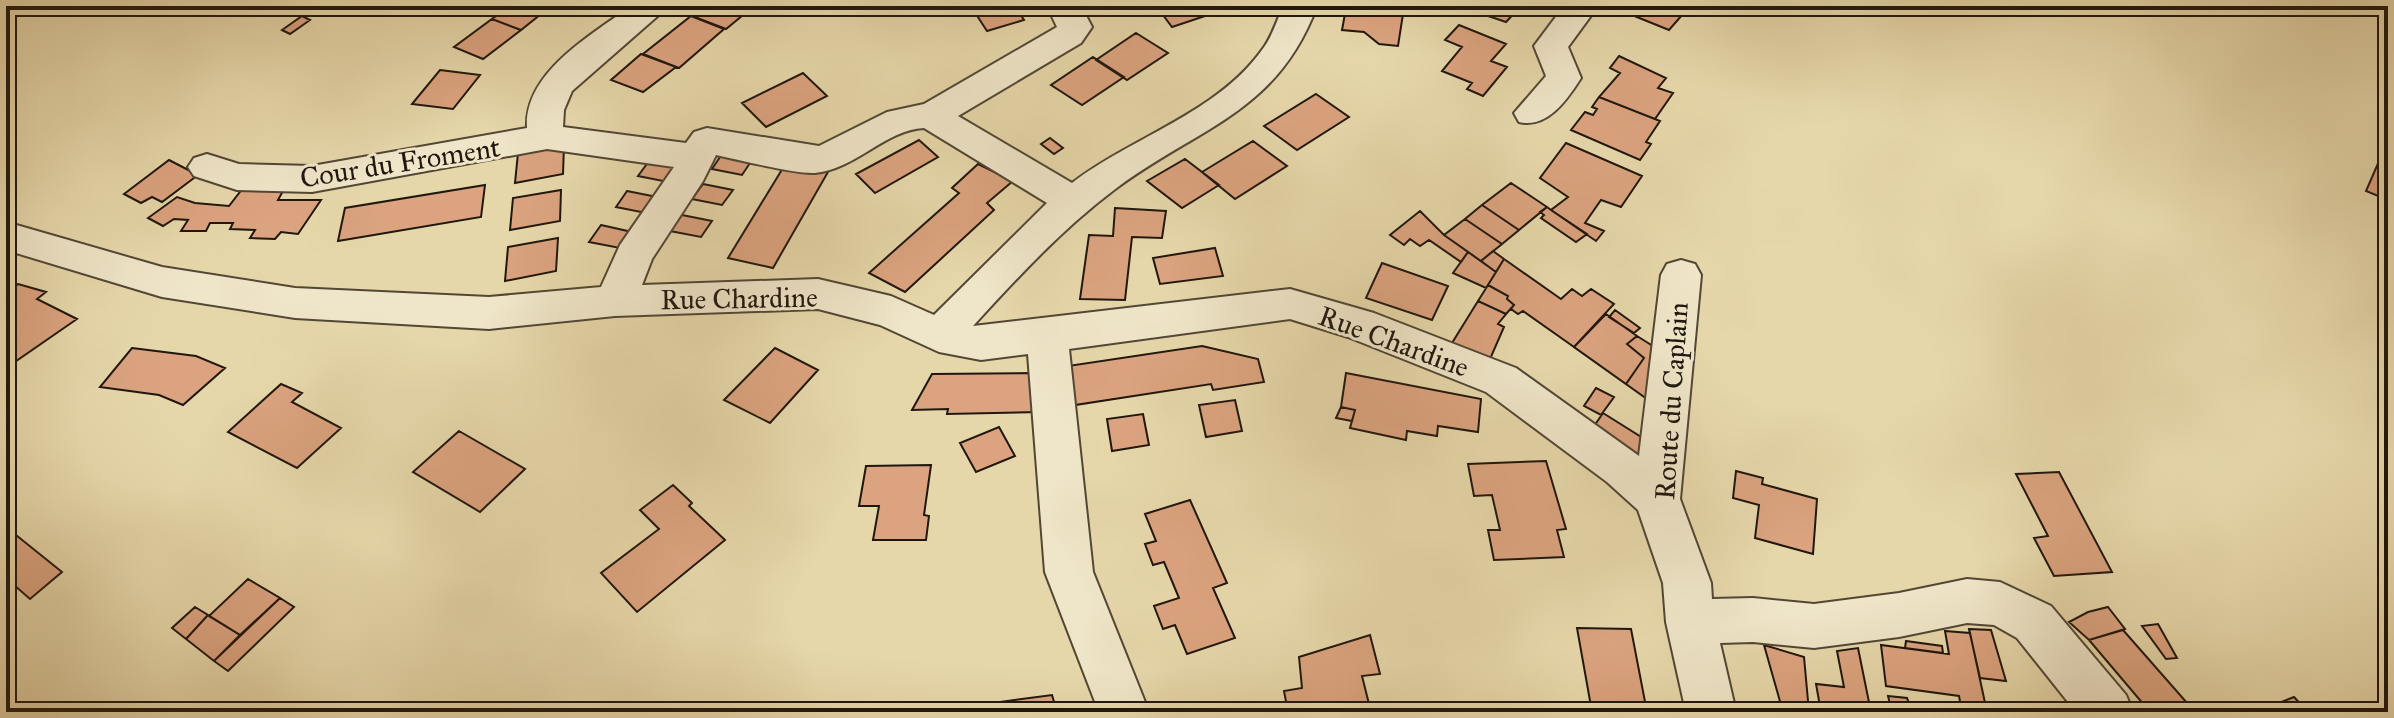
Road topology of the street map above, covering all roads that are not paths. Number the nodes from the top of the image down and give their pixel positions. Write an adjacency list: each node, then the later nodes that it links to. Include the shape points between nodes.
1 (652, 6): 7 (street, via 552,94 545,113)
2 (1064, 6): 6 (street, via 1075,27 1069,35)
3 (1300, 6): 10 (street, via 1287,40 1258,81 1126,163)
4 (1581, 6): 5 (street, via 1551,46 1564,78)
5 (1532, 113)
6 (931, 116): 8 (street, via 901,120 828,158 707,141); 10 (street)
7 (547, 137): 8 (street, Cour du Froment); 9 (street, Cour du Froment, via 312,179 271,181)
8 (696, 157): 13 (street, via 634,255)
9 (207, 167)
10 (1074, 202): 14 (street, via 1027,243)
11 (6, 236): 13 (street, Rue Chardine, via 162,282 295,303 489,313)
12 (1681, 275): 16 (street, Route du Caplain)
13 (615, 301): 14 (street, Rue Chardine, via 818,294 891,312)
14 (939, 336): 15 (street, Rue Chardine, via 981,344)
15 (1047, 337): 16 (street, Rue Chardine, via 1290,304 1359,324 1501,380); 18 (street, via 1069,572)
16 (1657, 499): 17 (street, Route du Caplain, via 1687,583)
17 (1690, 622): 19 (street, Route du Caplain); 20 (street, via 1753,620 1814,626 1967,601 2000,604 2034,622)
18 (1124, 712)
19 (1711, 712)
20 (2108, 712)

